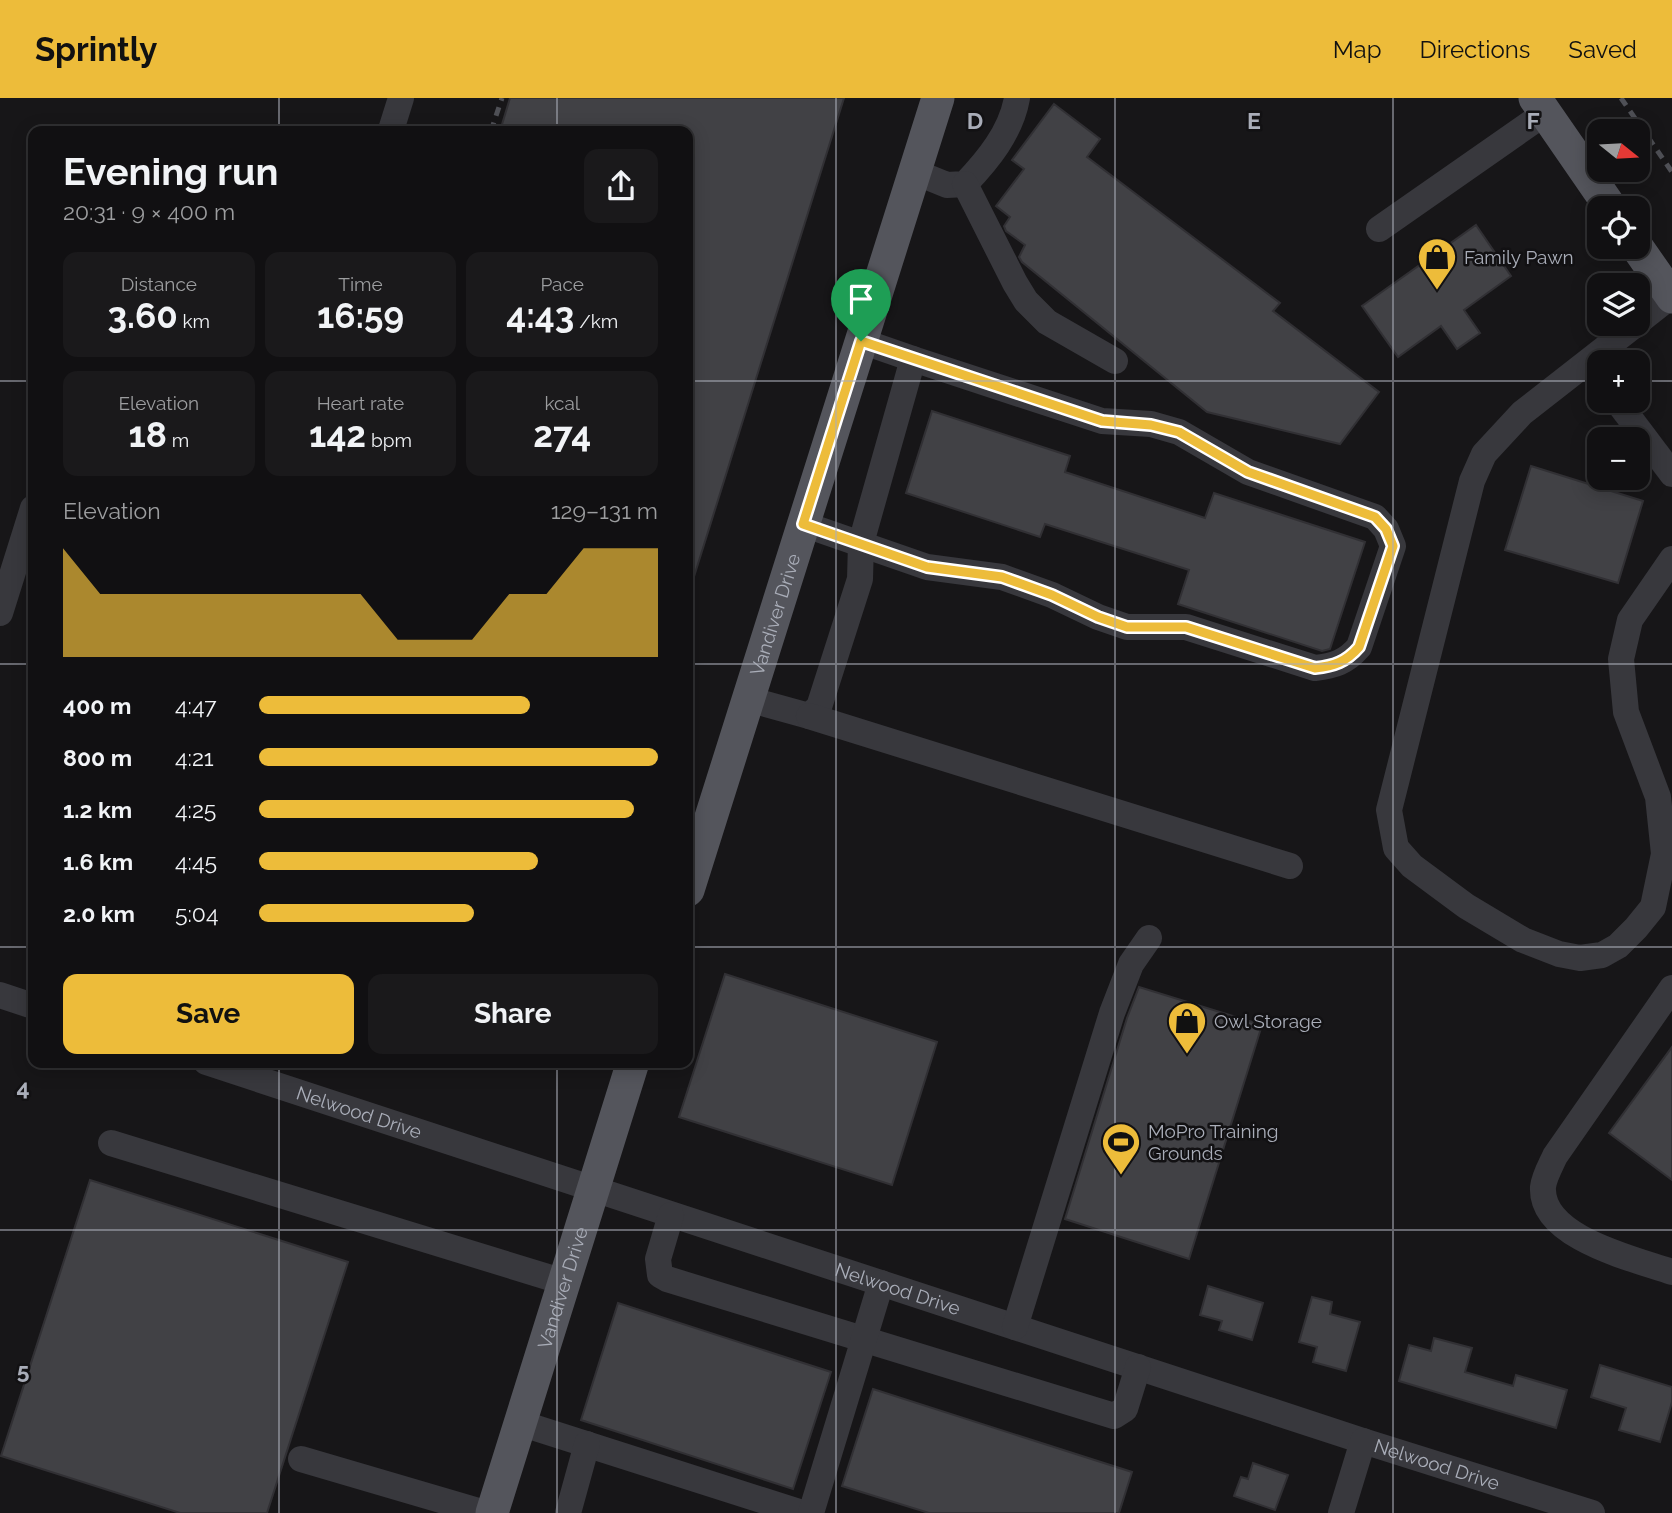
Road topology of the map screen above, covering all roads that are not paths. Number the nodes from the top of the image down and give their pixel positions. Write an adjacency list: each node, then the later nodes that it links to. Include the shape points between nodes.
1 (401, 98): 5 (street)
2 (938, 98): 6 (main road, Vandiver Drive)
3 (1017, 98): 7 (street, via 1014,116 1000,140)
4 (1540, 106): 8 (main road); 9 (street)
5 (392, 126)
6 (915, 172): 7 (street, via 947,185); 14 (main road, Vandiver Drive)
7 (964, 184): 17 (street, via 1026,301 1047,323)
8 (1603, 196)
9 (1379, 229)
10 (1645, 259): 11 (main road)
11 (1672, 297): 12 (street)
12 (1650, 313)
13 (1625, 336): 15 (street)
14 (861, 341): 16 (street); 22 (main road, Vandiver Drive)
15 (1612, 350)
16 (913, 359): 23 (street); 23 (street, via 1102,421 1179,432 1248,472 1375,517 1393,546 1359,647 1348,659 1315,668 1186,627 1127,627 1002,577 927,567)
17 (1115, 361)
18 (1587, 373): 24 (street, via 1522,413 1484,454 1472,481 1389,810 1396,848 1412,866 1466,906 1523,940 1559,954 1580,958 1602,955 1618,946 1653,907 1664,854 1658,797 1626,712 1621,659 1630,620)
19 (1626, 413): 20 (street)
20 (1672, 474)
21 (28, 524): 25 (street)
22 (803, 524): 23 (street); 26 (main road, Vandiver Drive)
23 (861, 543): 27 (street, via 860,579 818,707)
24 (1672, 559)
25 (0, 613)
26 (748, 699): 27 (street); 29 (main road, Vandiver Drive)
27 (809, 716): 28 (street)
28 (1290, 866)
29 (693, 874)
30 (1149, 938): 42 (street, via 1131,964 1112,1013)
31 (1672, 988): 39 (street, via 1555,1156 1543,1186 1547,1209 1565,1229 1602,1248)
32 (0, 995): 33 (street)
33 (28, 1004)
34 (224, 1068): 37 (street, Nelwood Drive)
35 (631, 1068): 37 (main road, Vandiver Drive)
36 (111, 1143): 40 (street)
37 (593, 1189): 38 (street, Nelwood Drive); 40 (main road, Vandiver Drive)
38 (671, 1214): 41 (street, Nelwood Drive); 43 (street, via 658,1259 660,1275)
39 (1672, 1272)
40 (564, 1282): 45 (main road, Vandiver Drive)
41 (881, 1283): 42 (street, Nelwood Drive); 43 (street)
42 (1015, 1327): 44 (street, Nelwood Drive)
43 (864, 1340): 44 (street, via 1114,1416 1125,1409); 54 (street)
44 (1138, 1367): 46 (street, Nelwood Drive)
45 (520, 1423): 47 (street); 51 (main road, Vandiver Drive)
46 (1363, 1441): 55 (street); 56 (street, Nelwood Drive)
47 (587, 1444): 49 (street); 52 (street)
48 (301, 1459): 50 (street)
49 (771, 1508): 53 (street)
50 (485, 1513)
51 (492, 1513)
52 (568, 1513)
53 (802, 1513)
54 (811, 1513)
55 (1341, 1513)
56 (1592, 1513)

